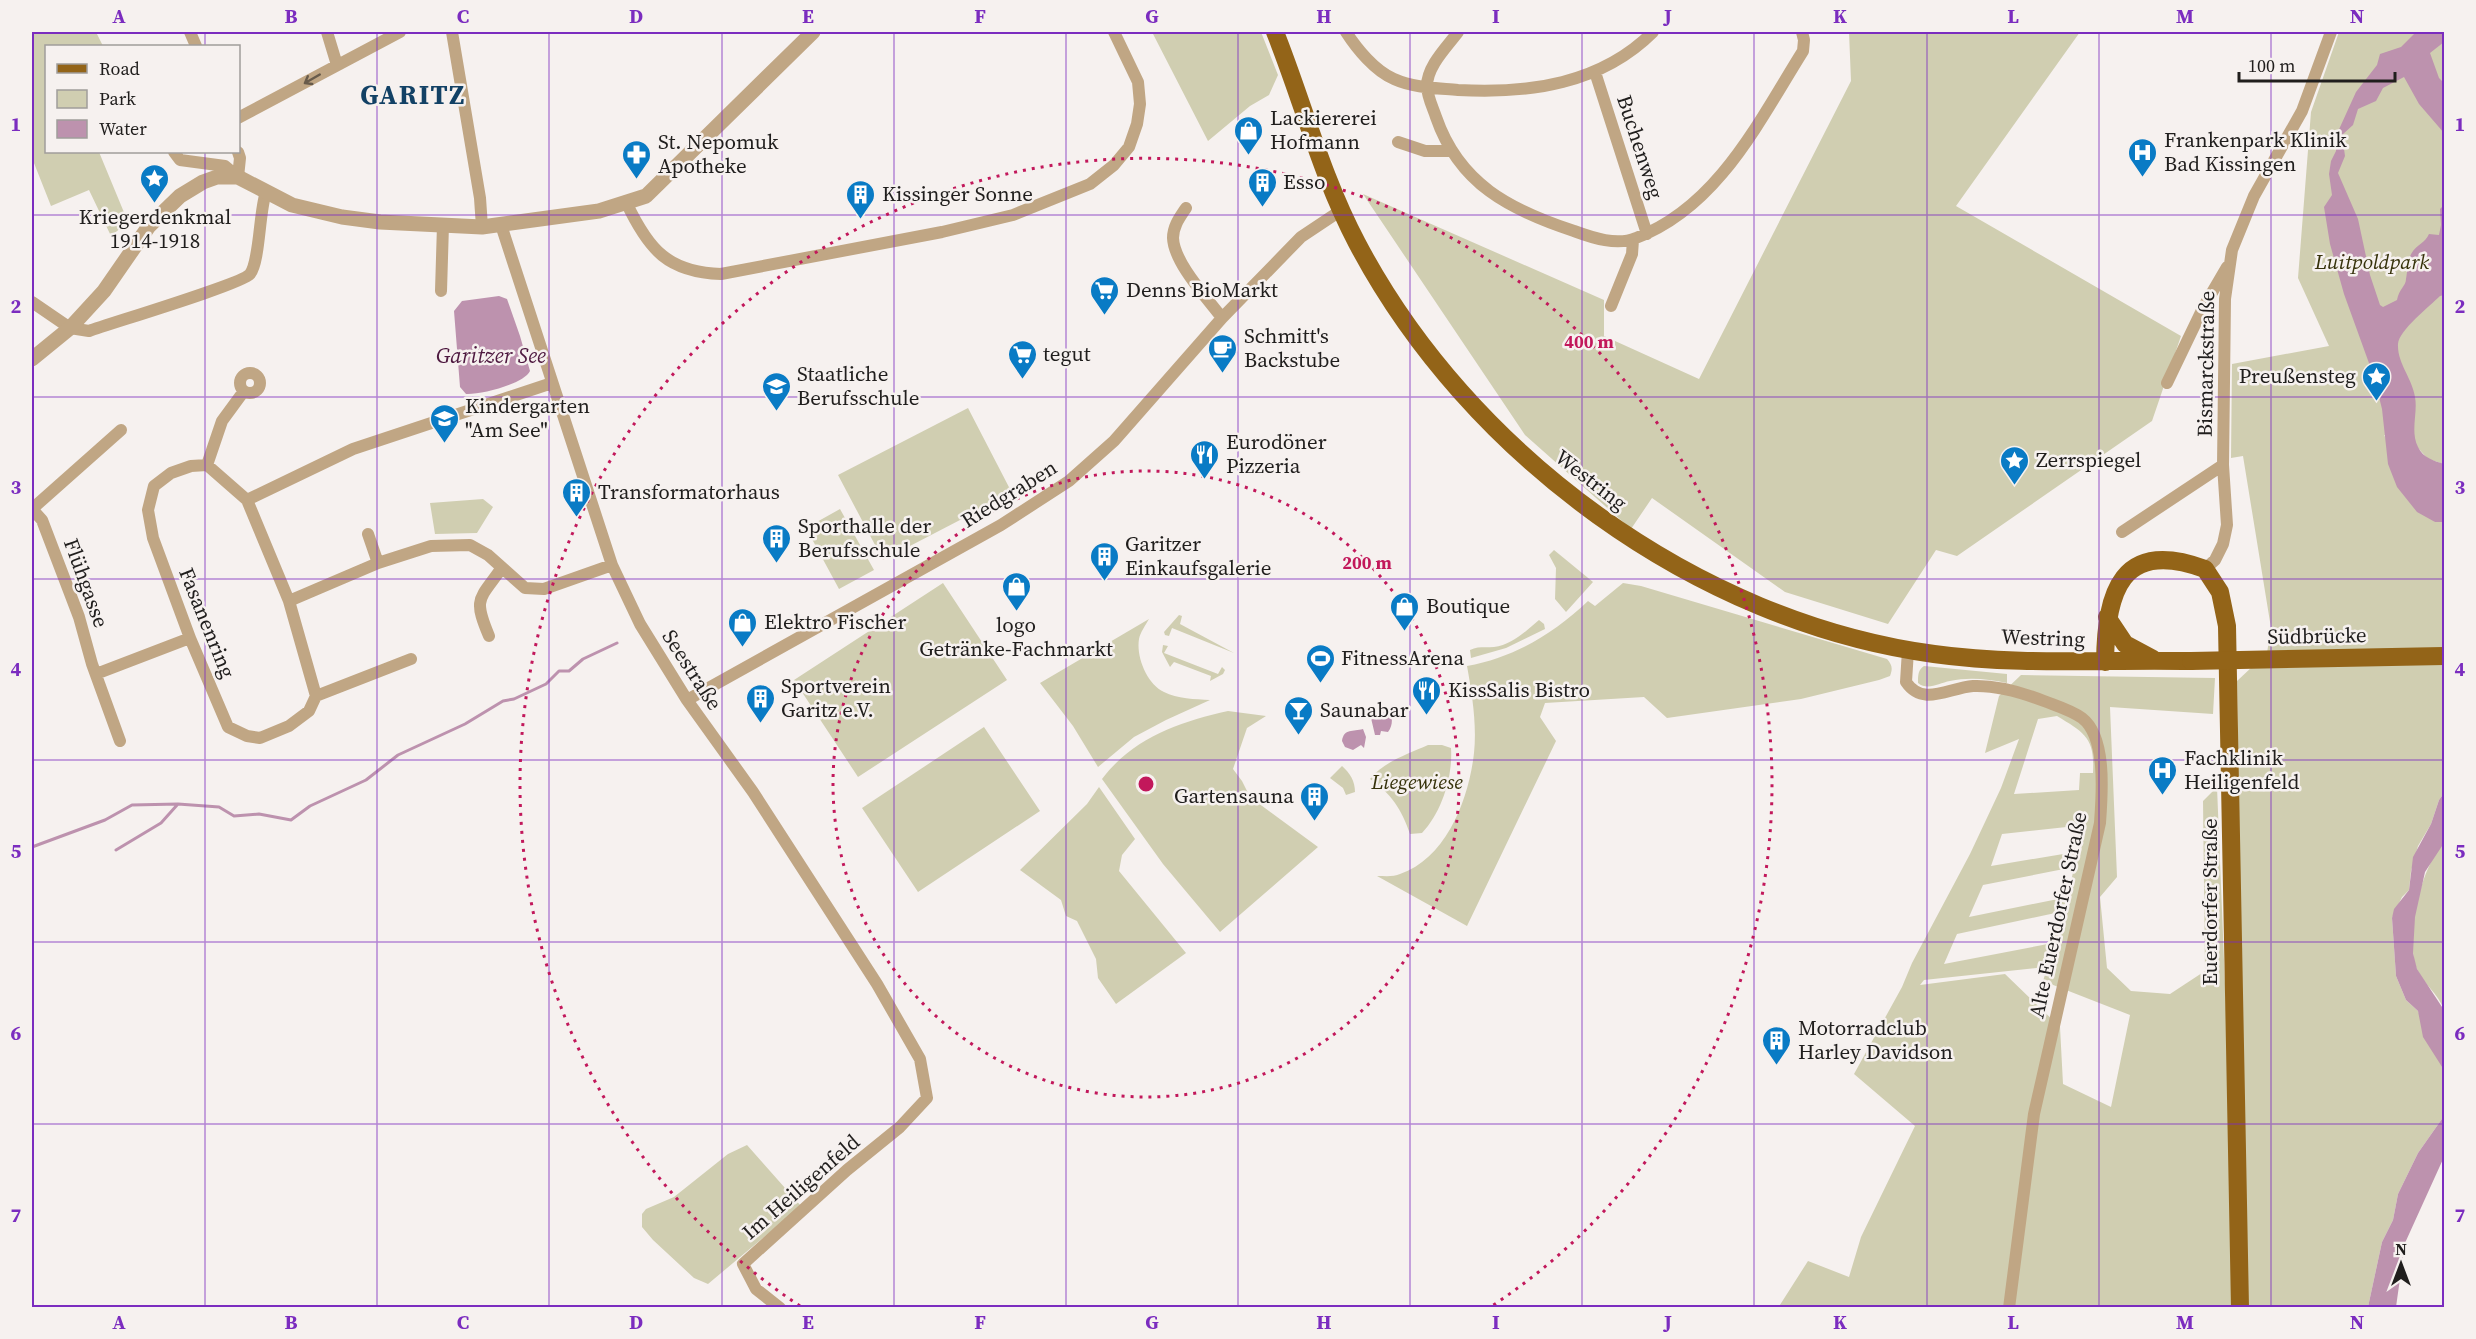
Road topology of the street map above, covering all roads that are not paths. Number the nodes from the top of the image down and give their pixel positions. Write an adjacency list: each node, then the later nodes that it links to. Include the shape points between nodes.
1 (327, 32): 12 (street)
2 (400, 32): 12 (street)
3 (452, 32): 27 (street)
4 (813, 32): 22 (street, via 646,196)
5 (1113, 32): 22 (street, via 1138,82 1140,104 1129,147 1114,165 1089,184 1013,215 909,239 721,274 700,274 676,266 653,248)
6 (1275, 32): 24 (main road, Westring)
7 (1346, 32): 14 (street, via 1379,70 1395,80)
8 (1458, 32): 14 (street, via 1432,69)
9 (1653, 32): 13 (street)
10 (1802, 32): 28 (street, via 1803,51 1720,178 1674,219)
11 (2331, 32): 30 (street, Bismarckstraße, via 2302,111 2254,196)
12 (337, 65): 15 (street, one-way to 15)
13 (1595, 72): 14 (street, via 1547,86 1496,92); 28 (street, Buchenweg)
14 (1427, 88): 17 (street)
15 (240, 117)
16 (1398, 142): 17 (street, via 1425,151)
17 (1451, 151): 29 (street, via 1481,184 1520,211 1611,241)
18 (175, 153): 20 (street, via 180,160 225,165)
19 (238, 153): 20 (street)
20 (238, 177): 21 (street); 35 (street, via 217,177 180,196 149,226 104,291)
21 (266, 192): 25 (street, via 292,205 342,217); 35 (street, via 250,275 89,331)
22 (627, 204): 26 (street, via 599,212)
23 (1186, 208): 34 (street, via 1176,222 1176,253)
24 (1340, 211): 34 (street, Riedgraben, via 1306,233); 55 (main road, Westring, via 1374,275 1435,362 1503,436 1562,487 1637,544 1740,598 1828,631)
25 (443, 225): 27 (street); 31 (street)
26 (501, 225): 27 (street); 37 (street, Seestraße)
27 (482, 226)
28 (1647, 234): 29 (street)
29 (1633, 240): 33 (street, via 1632,254)
30 (2229, 264): 38 (street, Bismarckstraße); 42 (street, Bismarckstraße)
31 (441, 291)
32 (32, 302): 35 (street)
33 (1611, 306)
34 (1222, 318): 62 (street, Riedgraben, via 1113,441 1069,481 1002,525)
35 (70, 328): 36 (street)
36 (32, 359)
37 (552, 383): 43 (street, via 353,449); 48 (street, Seestraße)
38 (2167, 383)
39 (244, 391): 41 (street, via 222,421)
40 (121, 430): 44 (street, Flühgasse)
41 (207, 465): 43 (street); 54 (street, Fasanenring, via 171,473 154,486 148,510 153,538)
42 (2223, 465): 45 (street, Bismarckstraße); 50 (street, Bismarckstraße, via 2226,534 2215,560)
43 (247, 500): 51 (street)
44 (32, 509): 60 (street, Flühgasse, via 42,520)
45 (2122, 531)
46 (368, 534): 47 (street)
47 (378, 563): 49 (street, via 431,546 470,545 488,555); 51 (street)
48 (612, 565): 49 (street, via 544,589 525,588); 62 (street, Seestraße, via 640,624)
49 (501, 569): 53 (street, via 480,600 479,612)
50 (2205, 569): 52 (main road, via 2170,559 2139,566 2115,590); 67 (main road, Euerdorfer Straße, via 2220,592 2228,638)
51 (289, 602): 61 (street)
52 (2108, 617): 58 (main road, via 2125,644); 59 (main road)
53 (489, 636)
54 (190, 638): 60 (street); 61 (street, Fasanenring, via 228,727 260,738 289,726 309,711)
55 (1908, 650): 59 (main road, Westring, via 1972,658); 66 (street, Alte Euerdorfer Straße, via 1906,682 1915,693 1931,696 1971,686 2019,691 2084,719 2094,736 2101,764 2097,842 2034,1114)
56 (2445, 656): 58 (main road, Südbrücke, bridge)
57 (411, 659): 61 (street)
58 (2158, 661): 59 (main road, Westring)
59 (2105, 662)
60 (96, 674): 63 (street, Flühgasse)
61 (316, 696)
62 (687, 700): 64 (street, Seestraße, via 753,792 877,984 920,1059)
63 (120, 741)
64 (927, 1098): 65 (street, Im Heiligenfeld, via 900,1127 743,1264 756,1290)
65 (780, 1308)
66 (2009, 1308)
67 (2240, 1308)

